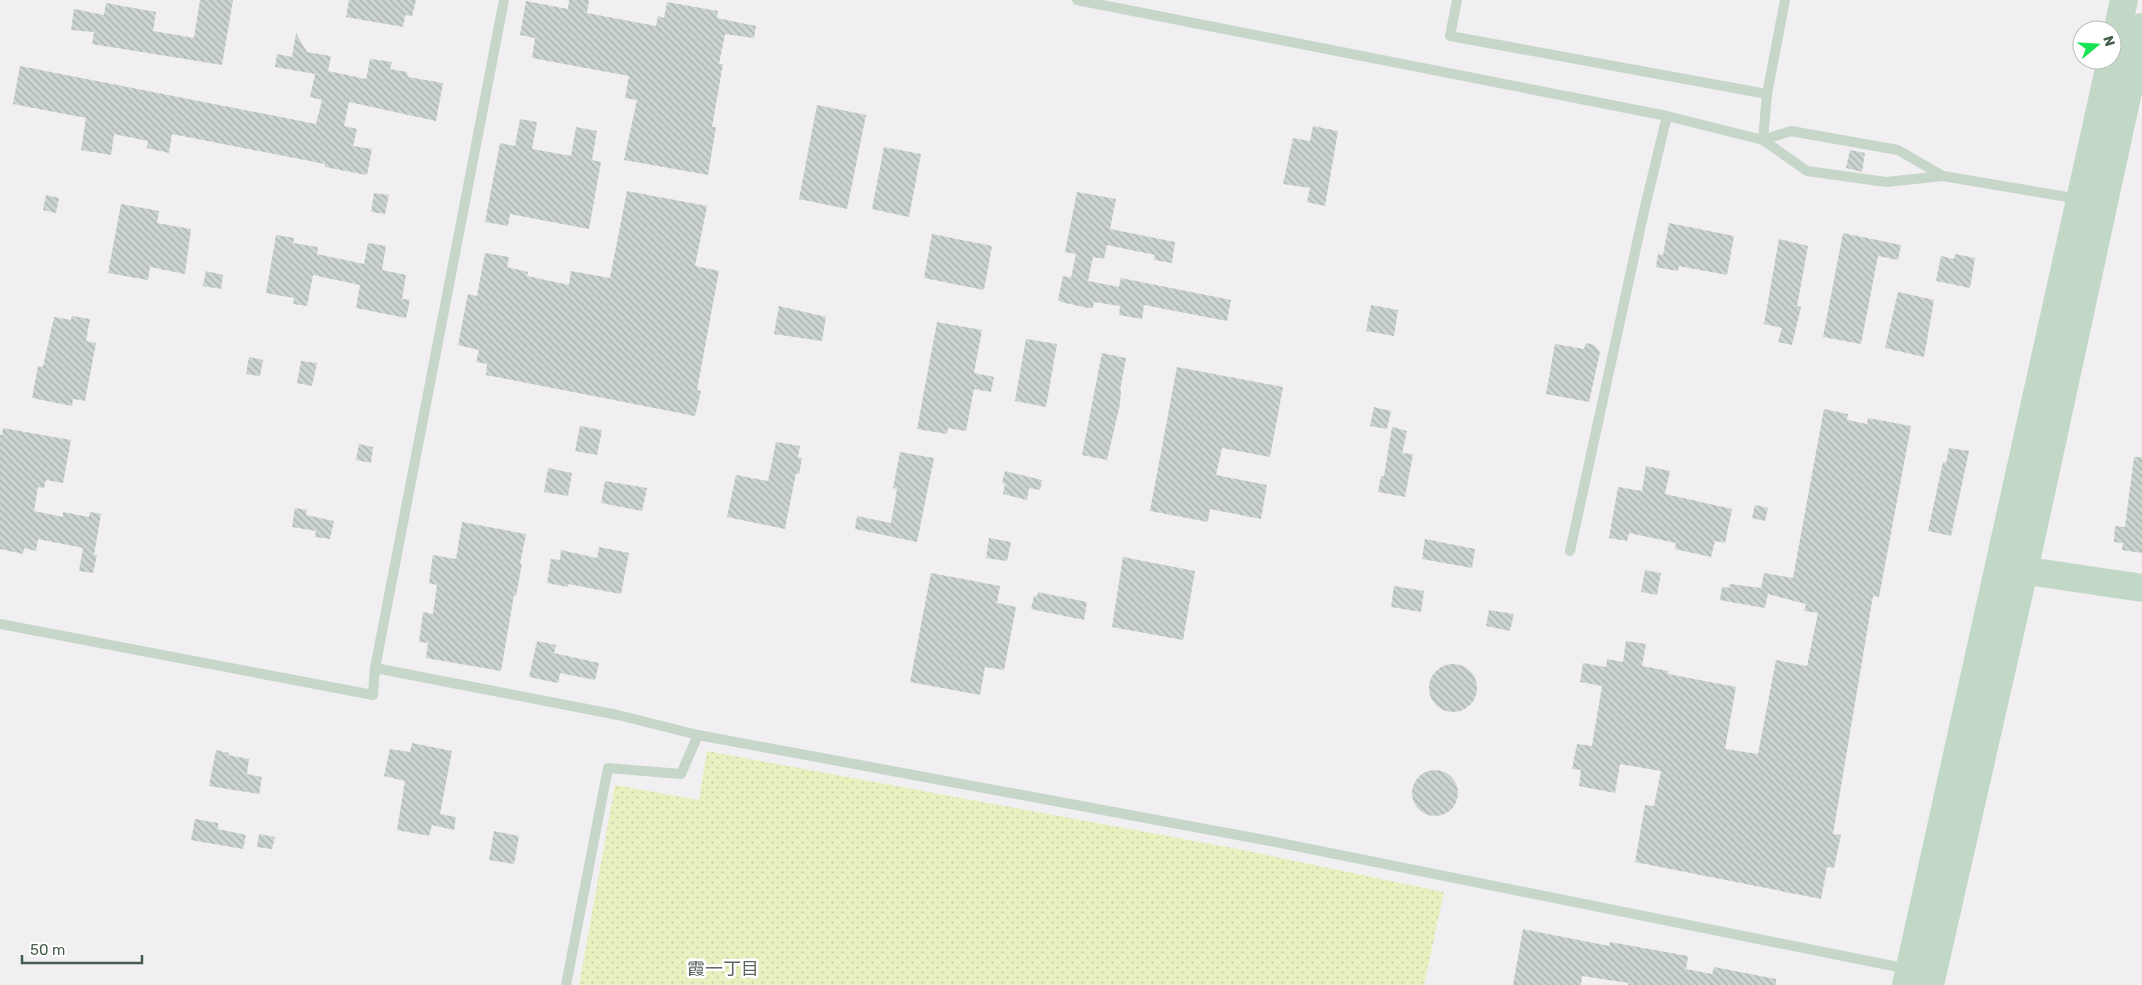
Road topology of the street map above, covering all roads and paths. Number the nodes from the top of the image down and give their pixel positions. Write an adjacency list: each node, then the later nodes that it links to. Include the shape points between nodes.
1 (504, 0): 19 (lane)
2 (1077, 0): 10 (lane)
3 (1457, 0): 9 (lane, via 1450,36)
4 (1784, 0): 9 (lane)
5 (2124, 0): 6 (street)
6 (2120, 20)
7 (2142, 27): 13 (street)
8 (2110, 70): 13 (street)
9 (1767, 94): 11 (lane)
10 (1668, 116): 11 (lane); 14 (lane, via 1644,211)
11 (1763, 140): 12 (lane, via 1791,131 1898,150); 12 (lane, via 1807,171 1886,182)
12 (1943, 176): 13 (lane)
13 (2091, 201): 15 (street); 16 (street)
14 (1570, 551)
15 (1997, 567): 16 (street); 21 (street)
16 (2024, 571): 17 (street); 21 (street)
17 (2142, 588)
18 (0, 624): 19 (lane, via 373,695)
19 (376, 668): 20 (lane)
20 (698, 735): 21 (lane, via 1270,841); 22 (lane, via 681,774 608,768)
21 (1920, 976)
22 (566, 985)

